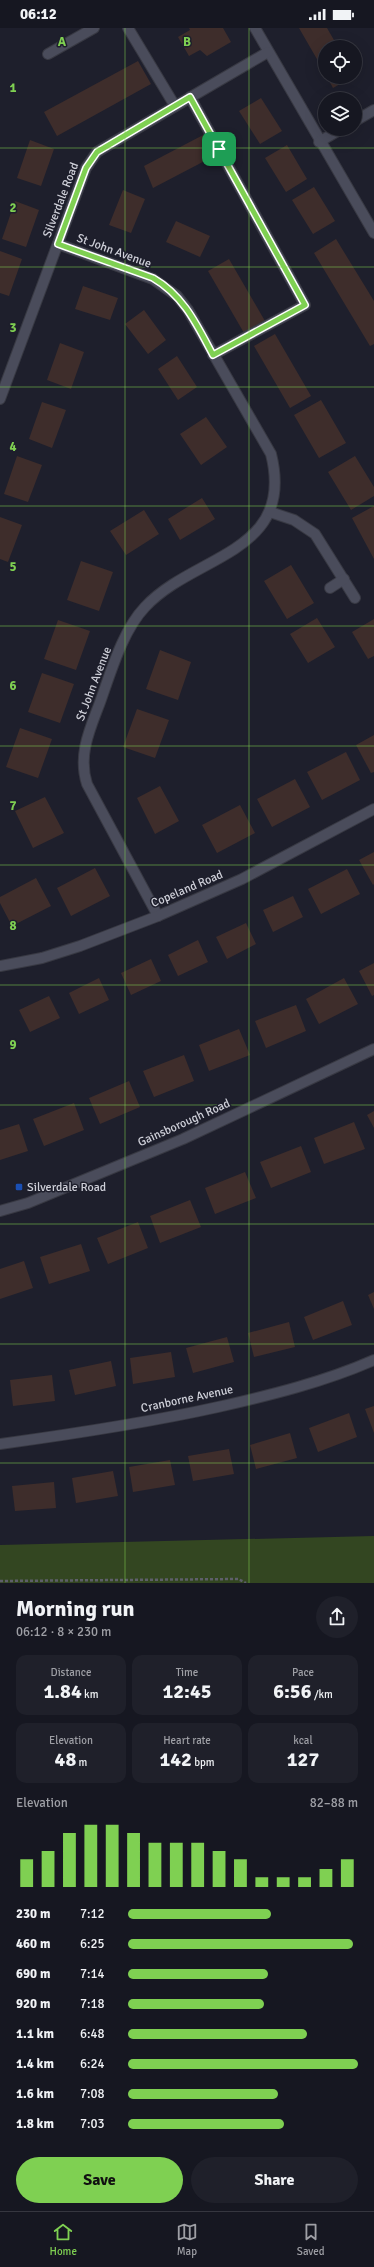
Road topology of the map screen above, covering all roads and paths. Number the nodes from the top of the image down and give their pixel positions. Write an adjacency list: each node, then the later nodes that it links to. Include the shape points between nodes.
1 (94, 28): 5 (street)
2 (128, 28): 7 (street)
3 (255, 28): 4 (street)
4 (268, 52): 6 (street, Silverdale Road); 11 (street)
5 (48, 54)
6 (190, 97): 7 (street, Silverdale Road); 14 (street, via 305,305)
7 (175, 106): 13 (street, Silverdale Road, via 94,156 86,168)
8 (374, 110): 9 (street)
9 (362, 117)
10 (329, 136): 11 (street)
11 (319, 142): 12 (street)
12 (374, 233)
13 (58, 244): 14 (street, St John Avenue, via 153,278 166,286 188,310); 15 (street, Silverdale Road)
14 (213, 355): 16 (street, St John Avenue, via 271,454 274,488)
15 (0, 399)
16 (270, 512): 17 (street, via 294,520 315,534); 21 (street, St John Avenue, via 248,540 165,590 144,608 127,634 86,741 82,763 87,784)
17 (344, 579): 18 (street); 19 (street)
18 (330, 588)
19 (356, 598)
20 (374, 809): 21 (street, Copeland Road, via 242,879)
21 (158, 916): 22 (street, Copeland Road, via 80,946 42,958)
22 (0, 966)
23 (374, 1049): 24 (street, Gainsborough Road, via 183,1139 28,1203)
24 (0, 1211)
25 (374, 1360): 26 (street, Cranborne Avenue, via 340,1375 276,1394 160,1420)
26 (0, 1444)
27 (0, 1581): 28 (path, via 238,1579)
28 (246, 1583)

